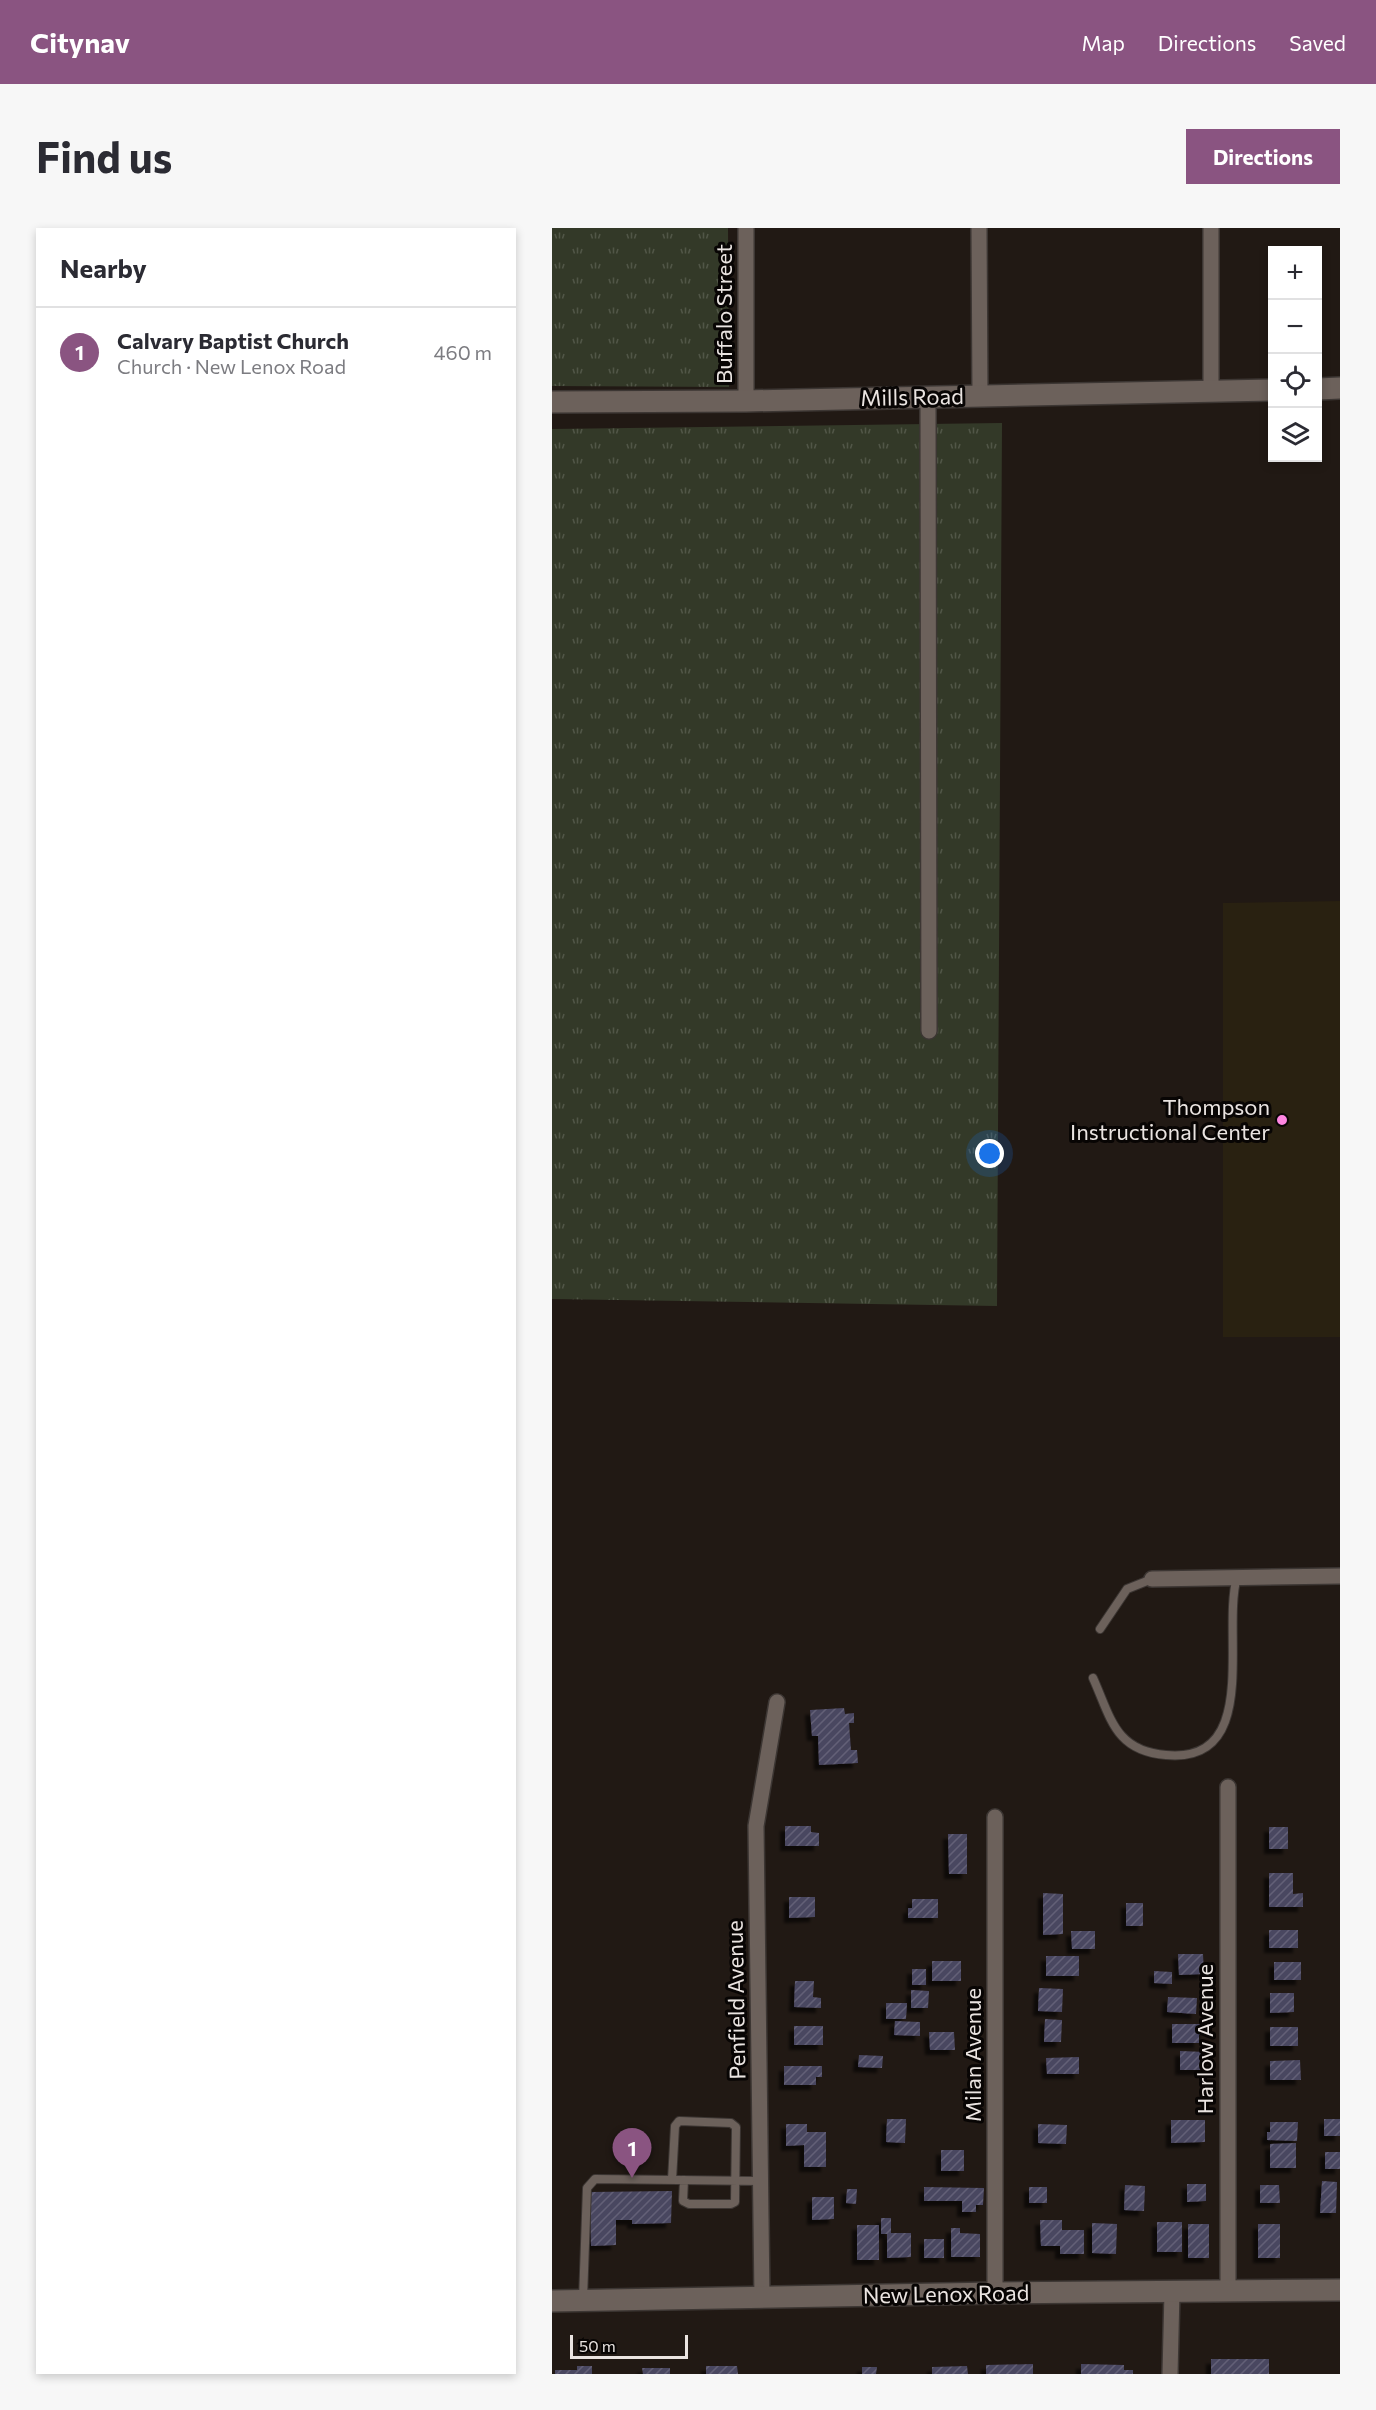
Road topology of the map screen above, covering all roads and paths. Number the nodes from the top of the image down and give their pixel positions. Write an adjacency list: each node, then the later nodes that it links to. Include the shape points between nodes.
1 (746, 228): 10 (street, Buffalo Street)
2 (979, 228): 8 (street)
3 (1211, 228): 7 (street)
4 (1340, 388): 5 (street)
5 (1322, 389)
6 (1268, 390): 7 (street, Mills Road)
7 (1211, 391): 8 (street, Mills Road)
8 (980, 395): 9 (street, Mills Road)
9 (928, 396): 10 (street, Mills Road); 12 (street)
10 (746, 401): 11 (street, Mills Road)
11 (552, 402)
12 (929, 1030)
13 (1340, 1576): 14 (street)
14 (1237, 1577): 15 (street); 17 (lane, via 1232,1593 1228,1712 1225,1726 1206,1748 1168,1755 1133,1747 1114,1725)
15 (1152, 1579): 16 (lane, via 1127,1589)
16 (1100, 1629)
17 (1093, 1678)
18 (777, 1702): 24 (street, Penfield Avenue, via 756,1826)
19 (1228, 1787): 26 (street, Harlow Avenue)
20 (995, 1817): 28 (street, Milan Avenue)
21 (672, 2180): 22 (lane); 23 (lane, via 675,2126 679,2121 731,2122 736,2127); 31 (lane, via 596,2179 587,2188)
22 (684, 2180): 23 (lane); 23 (lane, via 683,2201 689,2204 731,2204 735,2202)
23 (735, 2181): 24 (lane)
24 (760, 2181): 29 (street, Penfield Avenue)
25 (1340, 2290): 26 (street, New Lenox Road)
26 (1228, 2291): 27 (street, New Lenox Road)
27 (1172, 2292): 28 (street, New Lenox Road); 32 (street)
28 (995, 2293): 29 (street, New Lenox Road)
29 (762, 2298): 31 (street, New Lenox Road)
30 (552, 2301): 31 (street, New Lenox Road)
31 (583, 2301)
32 (1170, 2374)

